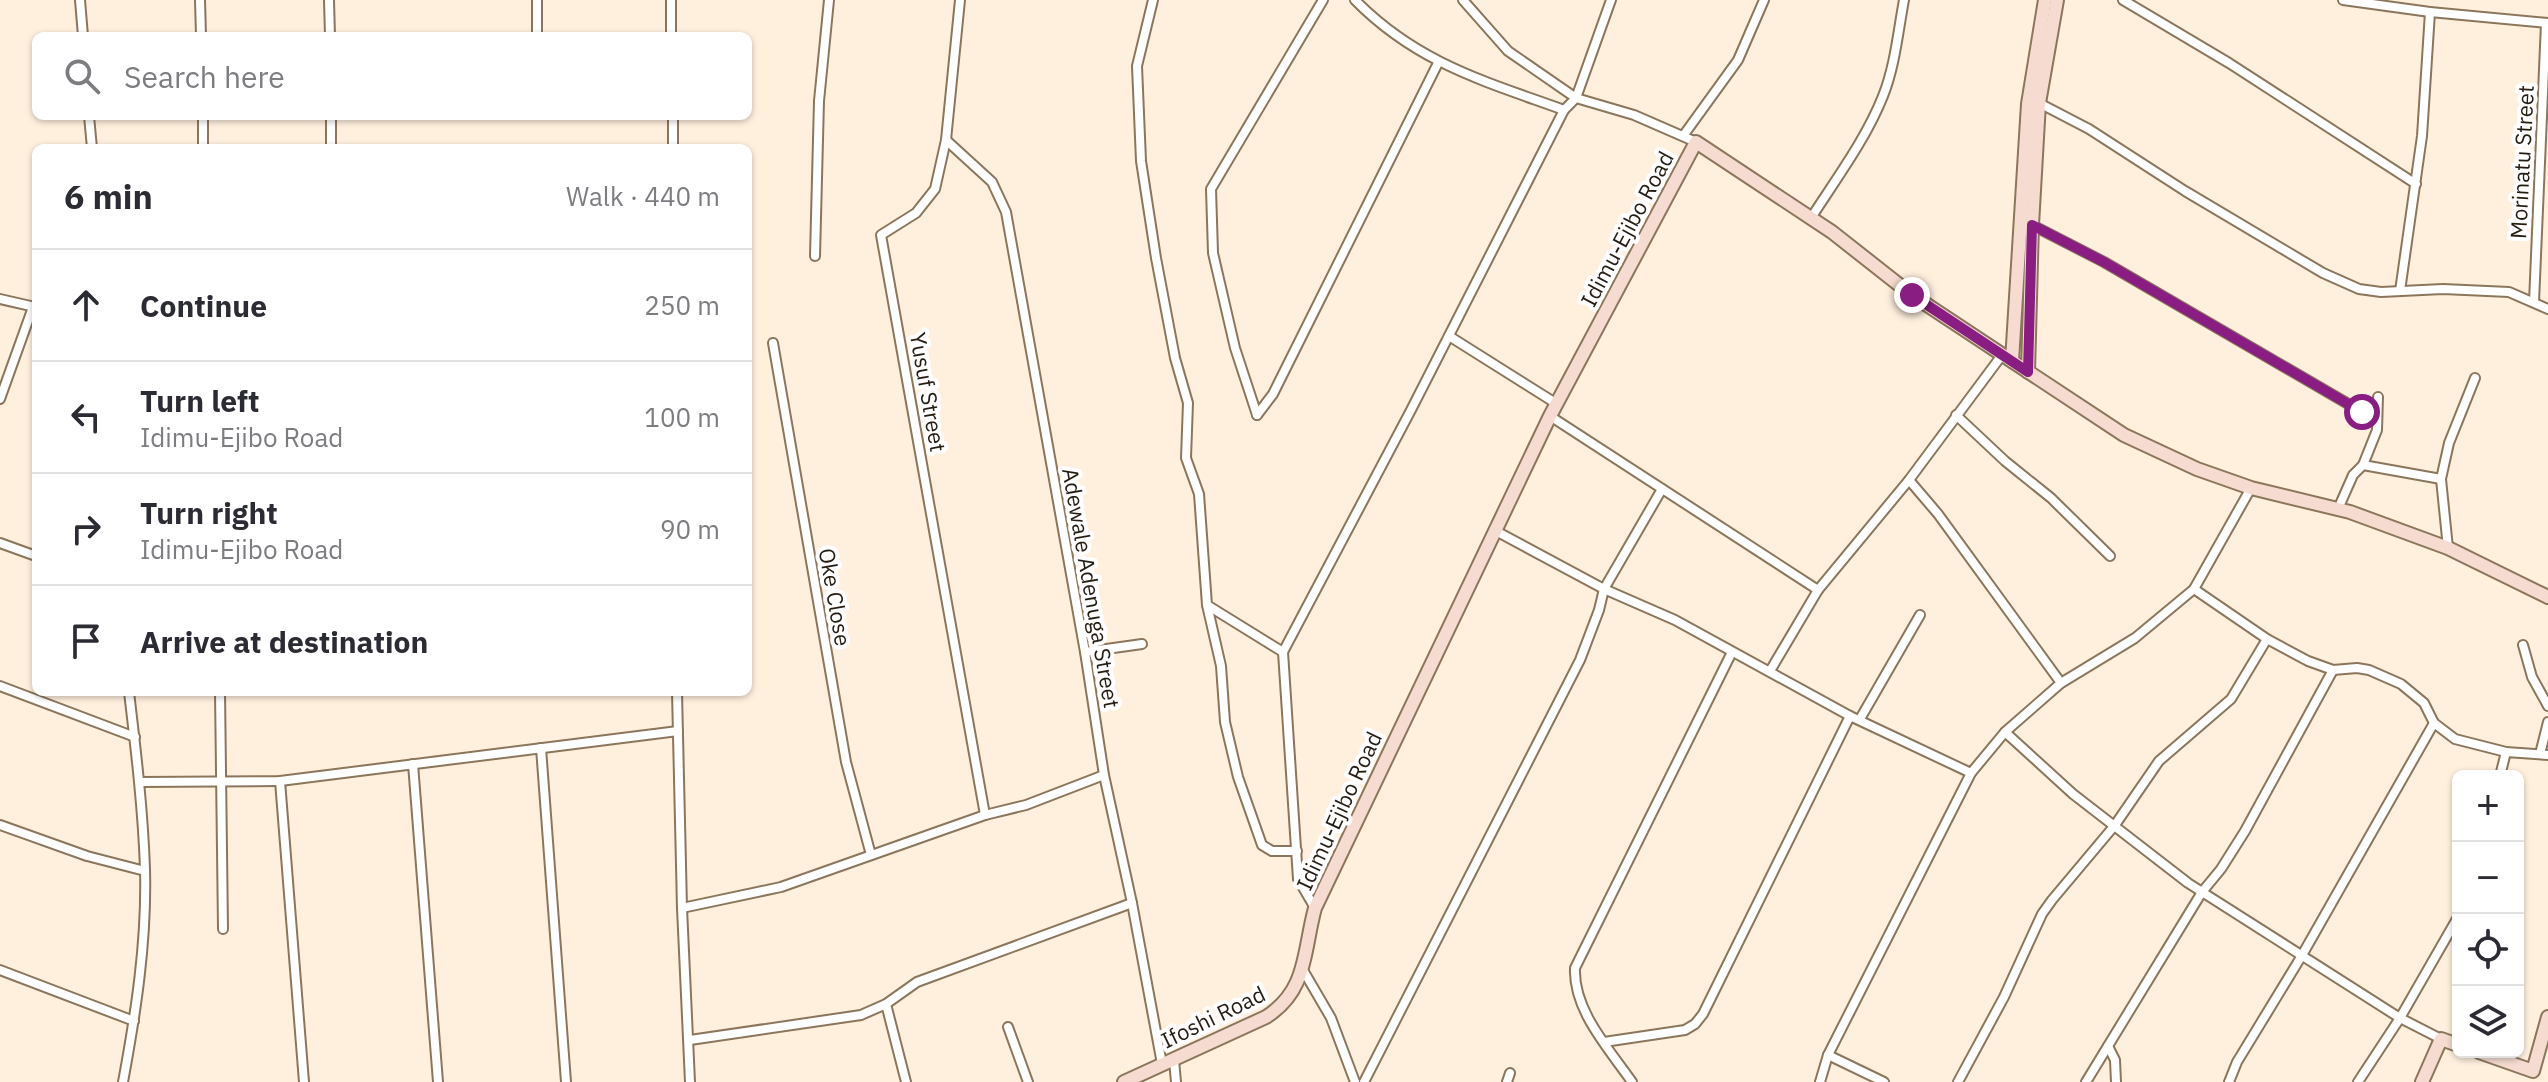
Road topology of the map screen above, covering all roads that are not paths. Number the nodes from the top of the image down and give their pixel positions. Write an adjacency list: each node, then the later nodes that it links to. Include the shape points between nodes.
1 (80, 0): 21 (street)
2 (200, 0): 22 (street)
3 (329, 0): 23 (street)
4 (537, 0): 24 (street)
5 (671, 0): 25 (street)
6 (829, 0): 45 (street, via 819,101)
7 (960, 0): 36 (street, Yusuf Street)
8 (1153, 0): 77 (street, via 1137,66 1141,161 1169,329 1188,403 1186,458 1199,494)
9 (1323, 0): 26 (street, via 1211,189 1213,253 1257,415 1273,394)
10 (1355, 0): 26 (street, via 1400,40)
11 (1463, 0): 27 (street, via 1508,51)
12 (1611, 0): 27 (street)
13 (1764, 0): 35 (street, via 1738,60)
14 (1904, 0): 43 (street, via 1883,97)
15 (2045, 0): 34 (main road)
16 (2055, 0): 28 (main road)
17 (2123, 0): 42 (street)
18 (2343, 0): 19 (street)
19 (2430, 12): 20 (street); 42 (street)
20 (2547, 23): 48 (street, Morinatu Street)
21 (83, 32)
22 (201, 32)
23 (330, 32)
24 (537, 32)
25 (671, 32)
26 (1438, 63): 29 (street)
27 (1576, 98): 29 (street); 35 (street)
28 (2039, 103): 34 (main road); 46 (street, via 2323,273 2359,289)
29 (1564, 110): 52 (street)
30 (89, 120): 38 (street)
31 (203, 120): 39 (street)
32 (331, 120): 40 (street)
33 (673, 120): 41 (street)
34 (2032, 128): 44 (main road); 54 (main road)
35 (1683, 136): 37 (street)
36 (946, 140): 82 (street, Adewale Adenuga Street, via 992,182 1006,212); 109 (street, Yusuf Street, via 935,189 916,213 881,235)
37 (1696, 142): 43 (main road, Idimu-Ejibo Road); 59 (main road, Idimu-Ejibo Road)
38 (92, 144)
39 (203, 144)
40 (331, 144)
41 (673, 144)
42 (2416, 184): 46 (street)
43 (1811, 218): 54 (main road, Idimu-Ejibo Road)
44 (2032, 225): 55 (main road); 60 (street)
45 (815, 256)
46 (2400, 291): 48 (street, via 2509,292)
47 (0, 299): 49 (street)
48 (2534, 302): 50 (street)
49 (32, 306)
50 (2548, 309)
51 (32, 315): 58 (street)
52 (1449, 336): 59 (street); 83 (street)
53 (773, 343): 113 (street, Oke Close, via 846,762)
54 (2007, 358): 55 (main road, Idimu-Ejibo Road); 61 (street)
55 (2028, 372): 65 (main road, Idimu-Ejibo Road, via 2124,435)
56 (2475, 378): 63 (street)
57 (2378, 397): 62 (street, via 2377,430)
58 (0, 399)
59 (1553, 410): 66 (street); 68 (main road, Idimu-Ejibo Road)
60 (2362, 412)
61 (1956, 415): 64 (street); 72 (street)
62 (2363, 465): 63 (street); 67 (street)
63 (2441, 479): 70 (street)
64 (1909, 480): 75 (street); 87 (street)
65 (2251, 488): 67 (main road, Idimu-Ejibo Road); 74 (street)
66 (1662, 489): 73 (street); 75 (street)
67 (2338, 509): 70 (main road, Idimu-Ejibo Road)
68 (1494, 530): 73 (street); 118 (main road, Idimu-Ejibo Road)
69 (0, 543): 71 (street)
70 (2448, 548): 76 (main road, Idimu-Ejibo Road)
71 (32, 555)
72 (2110, 556)
73 (1604, 589): 84 (street); 148 (street, via 1580,660)
74 (2194, 589): 79 (street); 87 (street, via 2135,638)
75 (1818, 590): 86 (street)
76 (2548, 597)
77 (1207, 605): 83 (street); 112 (street, via 1221,666 1225,722 1262,845 1272,851)
78 (1920, 615): 93 (street)
79 (2267, 639): 85 (street); 111 (street, via 2231,699 2159,761)
80 (1142, 644): 82 (street)
81 (2523, 645): 92 (street)
82 (1085, 652): 105 (street, Adewale Adenuga Street)
83 (1283, 652): 112 (street)
84 (1732, 652): 86 (street); 131 (street, via 1575,968 1574,986)
85 (2333, 670): 95 (street, via 2369,670 2401,684 2424,703); 115 (street, via 2245,831)
86 (1770, 671): 93 (street)
87 (2061, 683): 97 (street)
88 (0, 686): 98 (street)
89 (130, 696): 98 (street)
90 (220, 696): 106 (street)
91 (677, 696): 96 (street)
92 (2548, 706)
93 (1855, 718): 104 (street); 131 (street, via 1703,1014 1685,1030)
94 (2548, 722): 101 (street)
95 (2434, 723): 100 (street, via 2455,739); 121 (street)
96 (678, 731): 99 (street); 117 (street)
97 (2005, 732): 104 (street); 111 (street)
98 (135, 737): 108 (street)
99 (541, 748): 102 (street); 141 (street)
100 (2506, 752): 101 (street); 103 (street)
101 (2544, 755)
102 (413, 764): 107 (street); 140 (street)
103 (2502, 770)
104 (1971, 773): 134 (street)
105 (1104, 775): 109 (street); 116 (street, Adewale Adenuga Street)
106 (222, 781): 107 (street); 108 (street); 120 (street)
107 (280, 781): 139 (street)
108 (140, 782): 114 (street)
109 (985, 815): 113 (street)
110 (0, 825): 114 (street)
111 (2115, 825): 115 (street); 152 (street, via 2042,914)
112 (1297, 851): 118 (street, via 1298,879)
113 (871, 855): 117 (street, via 781,887)
114 (145, 871): 127 (street)
115 (2202, 892): 121 (street); 133 (street)
116 (1132, 903): 124 (street, via 917,982); 136 (street, Adewale Adenuga Street)
117 (682, 908): 130 (street)
118 (1315, 908): 123 (main road, Idimu-Ejibo Road)
119 (2452, 927): 126 (street)
120 (223, 929)
121 (2301, 957): 126 (street); 155 (street)
122 (0, 970): 127 (street)
123 (1303, 970): 136 (main road, Ifoshi Road, via 1278,1010); 147 (street, via 1331,1018)
124 (886, 1004): 130 (street, via 861,1015); 143 (street)
125 (2548, 1017): 137 (main road)
126 (2400, 1018): 129 (street); 156 (street)
127 (134, 1021): 138 (street)
128 (1008, 1027): 144 (street)
129 (2441, 1039): 132 (main road); 157 (main road)
130 (690, 1040): 142 (street)
131 (1604, 1042): 149 (street)
132 (2452, 1043)
133 (2108, 1046): 153 (street); 154 (street)
134 (1828, 1055): 150 (street); 151 (street)
135 (2491, 1058): 137 (main road)
136 (1168, 1062): 145 (main road, Ifoshi Road); 146 (street, Adewale Adenuga Street)
137 (2531, 1077)
138 (123, 1082)
139 (304, 1082)
140 (438, 1082)
141 (566, 1082)
142 (690, 1082)
143 (906, 1082)
144 (1028, 1082)
145 (1124, 1082)
146 (1176, 1082)
147 (1355, 1082)
148 (1364, 1082)
149 (1632, 1082)
150 (1820, 1082)
151 (1884, 1082)
152 (1958, 1082)
153 (2086, 1082)
154 (2116, 1082)
155 (2229, 1082)
156 (2358, 1082)
157 (2422, 1082)

